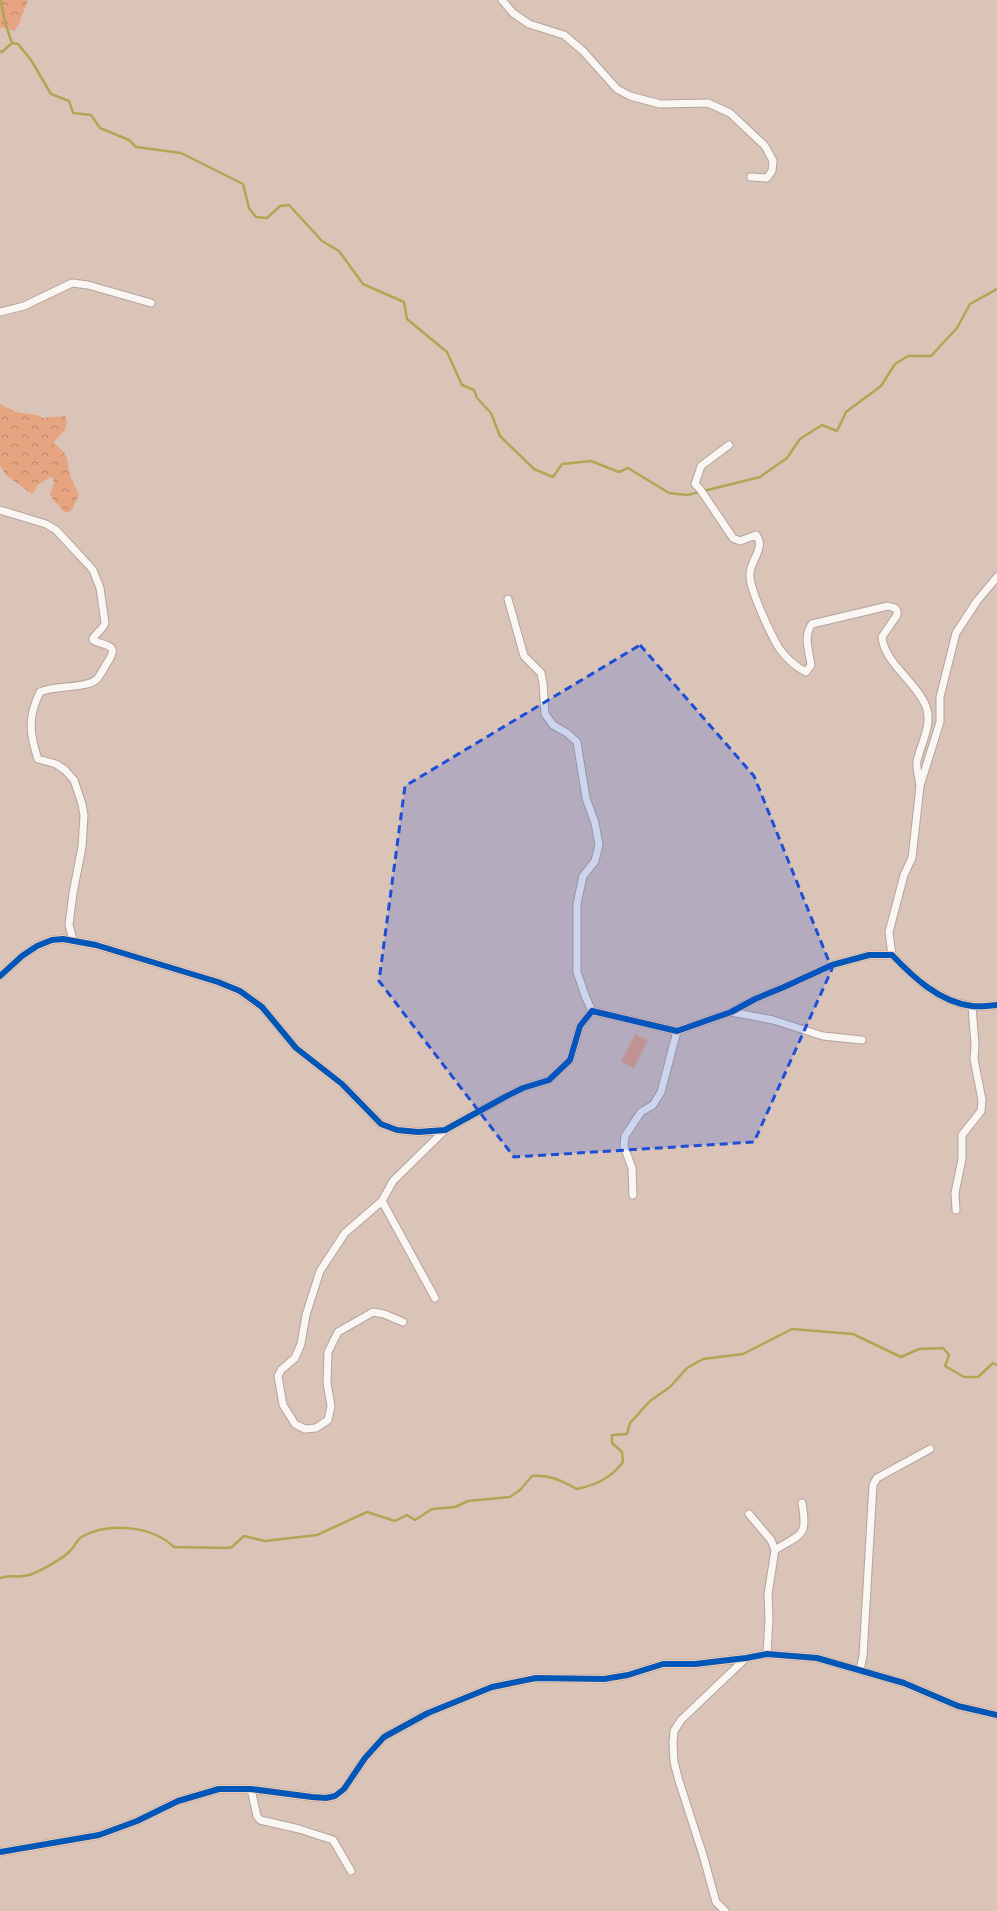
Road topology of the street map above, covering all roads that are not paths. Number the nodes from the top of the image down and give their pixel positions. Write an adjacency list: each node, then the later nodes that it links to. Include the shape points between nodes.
1 (502, 0): 2 (street, via 513,13 529,24 564,35 583,51 617,89 630,96 660,104 708,103 730,113 765,146 773,161 772,171 767,178)
2 (751, 177)
3 (151, 303): 4 (street, via 88,285 72,284 24,306)
4 (0, 312)
5 (729, 445): 9 (street, via 701,466 695,484 733,538 740,541 756,535 760,540 761,545 752,562 750,577 779,648 796,667 806,672 810,669 806,638 812,624 888,606 897,611 882,637 883,648 926,704 928,719 917,763)
6 (0, 510): 10 (street, via 46,524 56,530 93,570 100,588 105,623 93,640 107,644 113,652 97,680 40,692 30,724 38,759 56,764 65,770 74,780 82,804 82,848 69,925)
7 (997, 577): 9 (street, via 956,633 940,696 940,722)
8 (508, 599): 15 (street, via 524,656 541,673 545,714 553,725 568,733 577,742 586,798 595,823 599,844 595,861 583,876 577,904 577,972)
9 (920, 786): 11 (street, via 912,858 895,903 889,932)
10 (73, 940): 12 (street, via 52,940 37,946); 19 (street, via 218,982 240,991 262,1007 296,1048 342,1084 381,1124 411,1132)
11 (892, 955): 13 (street, via 916,980 948,999); 16 (street, via 869,955 832,965)
12 (0, 976)
13 (972, 1006): 14 (street); 22 (street, via 974,1059 982,1100 981,1110 962,1135 962,1159 955,1192)
14 (997, 1006)
15 (592, 1011): 17 (street); 19 (street, via 580,1026 570,1060 549,1080 523,1088)
16 (731, 1012): 17 (street); 18 (street, via 773,1020 823,1036)
17 (677, 1031): 20 (street, via 661,1092 653,1105 642,1112 625,1136 624,1146 632,1168)
18 (862, 1040)
19 (446, 1130): 21 (street, via 393,1181)
20 (633, 1195)
21 (382, 1201): 23 (street); 24 (street, via 345,1232 320,1271 306,1315 301,1344 295,1358 278,1376 283,1406 295,1424 305,1429 316,1428 328,1420 331,1406 327,1383 328,1352 338,1332 373,1312)
22 (956, 1210)
23 (435, 1298)
24 (403, 1322)
25 (930, 1449): 31 (street, via 877,1478 873,1485 863,1656)
26 (802, 1503): 28 (street, via 806,1523 804,1529 801,1534)
27 (749, 1514): 28 (street, via 771,1540)
28 (775, 1550): 29 (street, via 768,1594)
29 (767, 1654): 30 (street); 31 (street, via 817,1658)
30 (746, 1658): 33 (street, via 695,1664 663,1664 628,1675 604,1679 536,1678 492,1687 428,1713 384,1737 365,1758 344,1789 335,1796 312,1797); 36 (street, via 680,1720 674,1731 673,1743 679,1781 716,1902)
31 (860, 1670): 32 (street, via 904,1683 958,1706)
32 (997, 1715)
33 (252, 1789): 34 (street, via 219,1789 178,1801 137,1821 99,1835); 35 (street, via 260,1820 333,1840)
34 (0, 1852)
35 (351, 1871)
36 (725, 1911)

